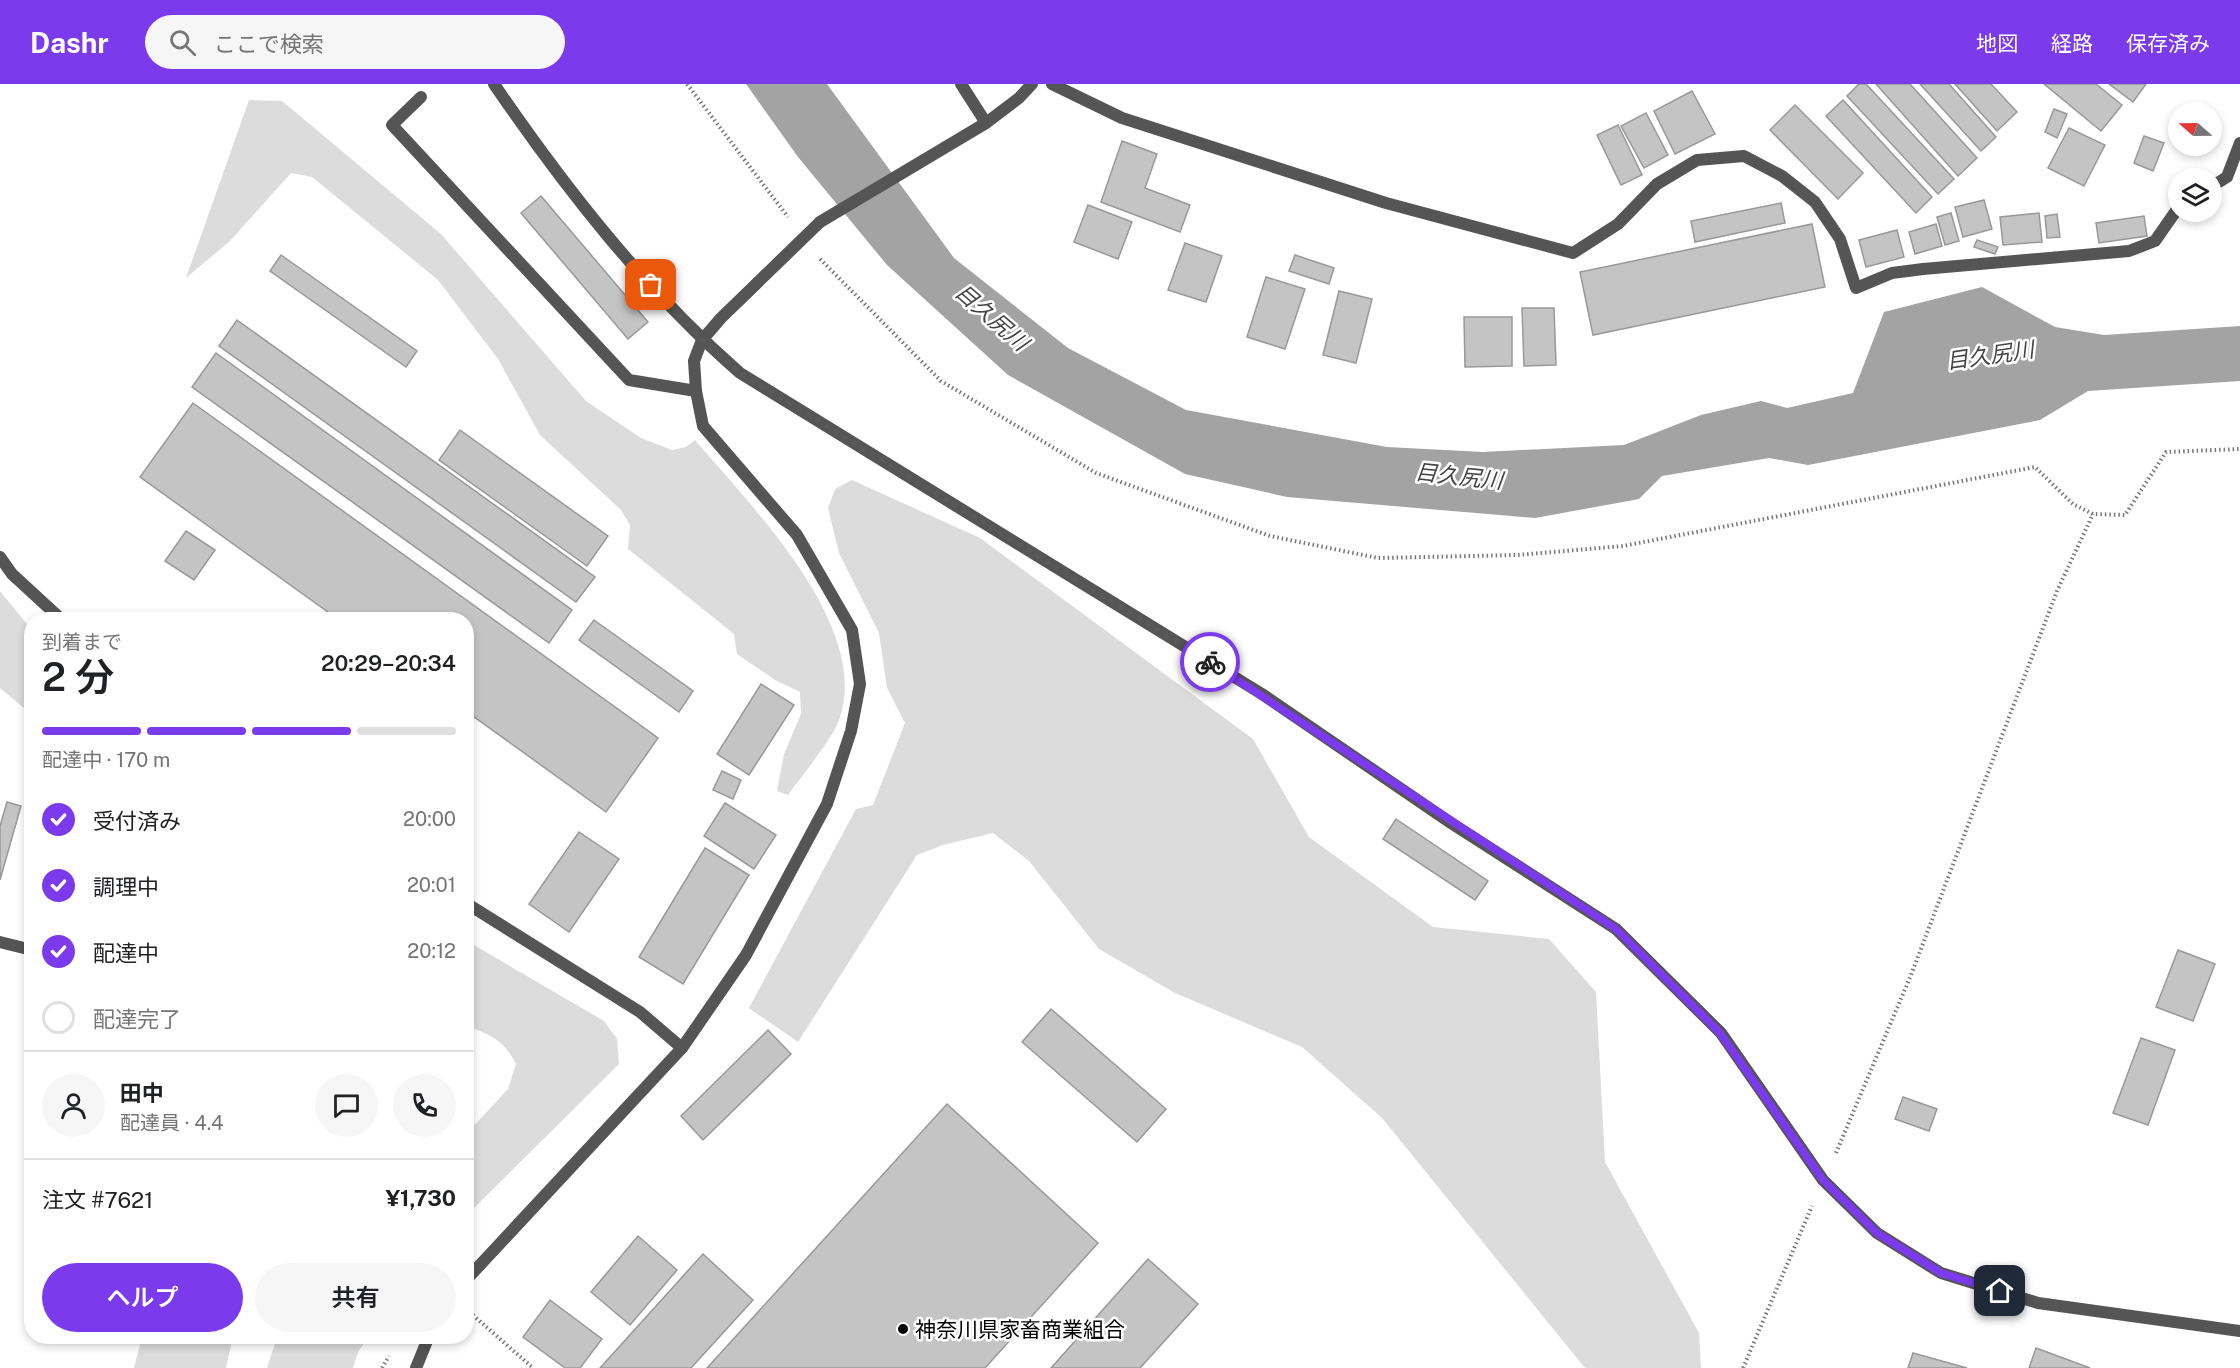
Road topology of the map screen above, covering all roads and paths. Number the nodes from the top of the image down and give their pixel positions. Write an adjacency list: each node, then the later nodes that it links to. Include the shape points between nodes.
1 (494, 84): 10 (street, via 551,165 666,303)
2 (961, 84): 6 (street)
3 (1032, 84): 6 (street)
4 (1052, 84): 9 (street, via 1122,118 1155,129 1386,203 1573,253 1618,224 1657,184 1697,160 1744,156 1782,176 1815,202 1840,239 1856,288 1892,273 1923,268 2129,251 2155,241)
5 (421, 97): 12 (street, via 392,125 629,380)
6 (986, 123): 10 (street, via 820,222)
7 (2240, 143): 8 (street, via 2227,177)
8 (2222, 180)
9 (2168, 222)
10 (702, 340): 12 (street, via 694,361); 21 (street, via 740,373 1262,694 1616,929 1720,1033)
11 (941, 381): 14 (path, via 1096,473 1270,536 1378,558 1518,555 1623,546 2035,466 2073,504)
12 (696, 391): 20 (street, via 703,426 797,535 852,630 860,684 851,731 827,804 746,955)
13 (2240, 449): 14 (path, via 2166,452 2125,515)
14 (2093, 514): 21 (path, via 2057,591 1911,975)
15 (0, 557): 16 (street, via 12,574)
16 (53, 612)
17 (474, 908): 20 (street, via 640,1012)
18 (0, 942): 19 (street)
19 (24, 948)
20 (682, 1048): 22 (street)
21 (1823, 1180): 24 (street, via 1877,1233 1941,1273 2038,1303); 28 (path)
22 (474, 1271)
23 (474, 1316): 27 (path)
24 (2240, 1330)
25 (426, 1344): 26 (street)
26 (416, 1368)
27 (533, 1368)
28 (1743, 1368)

